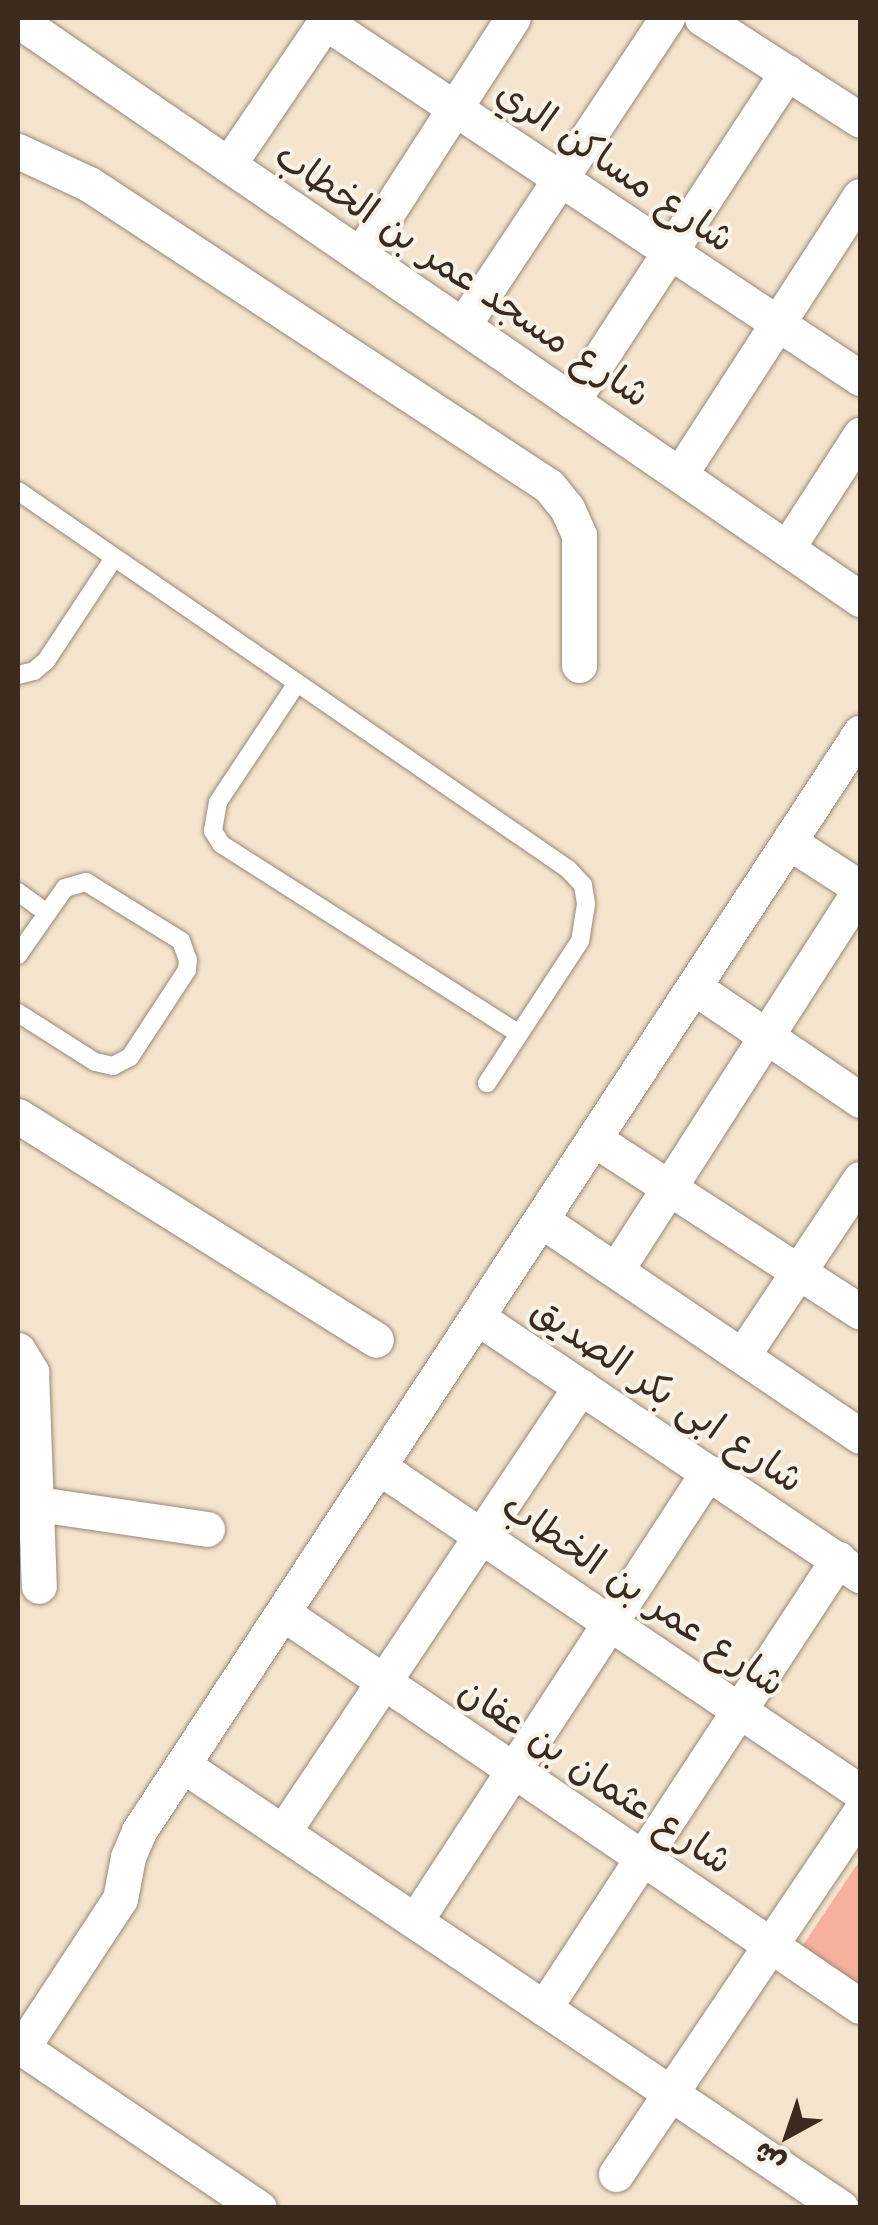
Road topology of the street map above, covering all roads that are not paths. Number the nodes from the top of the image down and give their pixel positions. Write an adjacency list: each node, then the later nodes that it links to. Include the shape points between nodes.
1 (513, 18): 7 (street)
2 (667, 18): 11 (street)
3 (702, 18): 6 (street)
4 (18, 20): 10 (street, شارع مسجد عمر بن الخطاب)
5 (326, 20): 7 (street, شارع مساكن الري); 10 (street)
6 (787, 72): 8 (street); 13 (street)
7 (454, 109): 11 (street, شارع مساكن الري); 14 (street)
8 (860, 120)
9 (18, 151): 25 (street, via 89,184 549,486 579,534)
10 (228, 165): 14 (street, شارع مسجد عمر بن الخطاب)
11 (560, 179): 13 (street, شارع مساكن الري); 16 (street)
12 (860, 196): 15 (street)
13 (670, 251): 15 (street, شارع مساكن الري); 18 (street)
14 (360, 255): 16 (street, شارع مسجد عمر بن الخطاب)
15 (778, 323): 17 (street, شارع مساكن الري); 20 (street)
16 (462, 325): 18 (street, شارع مسجد عمر بن الخطاب)
17 (860, 378)
18 (572, 400): 20 (street, شارع مسجد عمر بن الخطاب)
19 (860, 435): 22 (street)
20 (680, 474): 22 (street, شارع مسجد عمر بن الخطاب)
21 (18, 492): 23 (lane)
22 (787, 548): 24 (street, شارع مسجد عمر بن الخطاب)
23 (114, 558): 26 (lane, via 46,661); 27 (lane)
24 (860, 598)
25 (580, 665)
26 (18, 676)
27 (297, 683): 36 (lane, via 583,884 580,941); 36 (lane, via 218,802 214,831 221,844)
28 (860, 733): 29 (street)
29 (789, 842): 30 (street); 34 (street)
30 (860, 889): 37 (street)
31 (18, 892): 32 (lane)
32 (46, 912): 33 (lane); 35 (lane, via 66,888 97,885 181,942 187,970 130,1056 113,1066 95,1062)
33 (18, 955)
34 (694, 987): 37 (street); 41 (street)
35 (18, 1013)
36 (519, 1034): 38 (lane)
37 (766, 1036): 39 (street); 43 (street)
38 (487, 1082)
39 (860, 1100)
40 (18, 1116): 49 (street)
41 (594, 1139): 43 (street); 44 (street)
42 (860, 1179): 46 (street)
43 (669, 1188): 45 (street); 46 (street)
44 (541, 1220): 45 (street); 48 (street)
45 (616, 1270): 51 (street)
46 (798, 1272): 47 (street); 51 (street)
47 (860, 1312)
48 (478, 1316): 52 (street, شارع ابى بكر الصديق); 54 (street)
49 (376, 1340)
50 (18, 1350): 56 (street, via 31,1372)
51 (742, 1356): 53 (street)
52 (582, 1386): 55 (street, شارع ابى بكر الصديق); 58 (street)
53 (860, 1436)
54 (379, 1467): 58 (street, شارع عمر بن الخطاب); 61 (street)
55 (708, 1472): 59 (street, شارع ابى بكر الصديق); 62 (street)
56 (27, 1502): 57 (street); 60 (street)
57 (207, 1529)
58 (481, 1536): 62 (street, شارع عمر بن الخطاب); 63 (street)
59 (849, 1567): 64 (street)
60 (38, 1586)
61 (283, 1613): 63 (street, شارع عثمان بن عفان); 65 (street)
62 (610, 1622): 64 (street, شارع عمر بن الخطاب); 66 (street)
63 (383, 1682): 66 (street, شارع عثمان بن عفان); 69 (street)
64 (740, 1710): 67 (street, شارع عمر بن الخطاب); 70 (street)
65 (184, 1765): 69 (street); 75 (street, via 132,1844 120,1899)
66 (513, 1770): 70 (street, شارع عثمان بن عفان); 71 (street)
67 (860, 1792)
68 (860, 1812): 72 (street)
69 (282, 1832): 71 (street)
70 (642, 1858): 72 (street, شارع عثمان بن عفان); 74 (street)
71 (415, 1921): 74 (street)
72 (770, 1945): 73 (street, شارع عثمان بن عفان); 76 (street)
73 (860, 2006)
74 (544, 2008): 76 (street)
75 (20, 2046): 78 (street)
76 (671, 2094): 77 (street); 79 (street)
77 (616, 2174)
78 (259, 2208)
79 (840, 2208)

